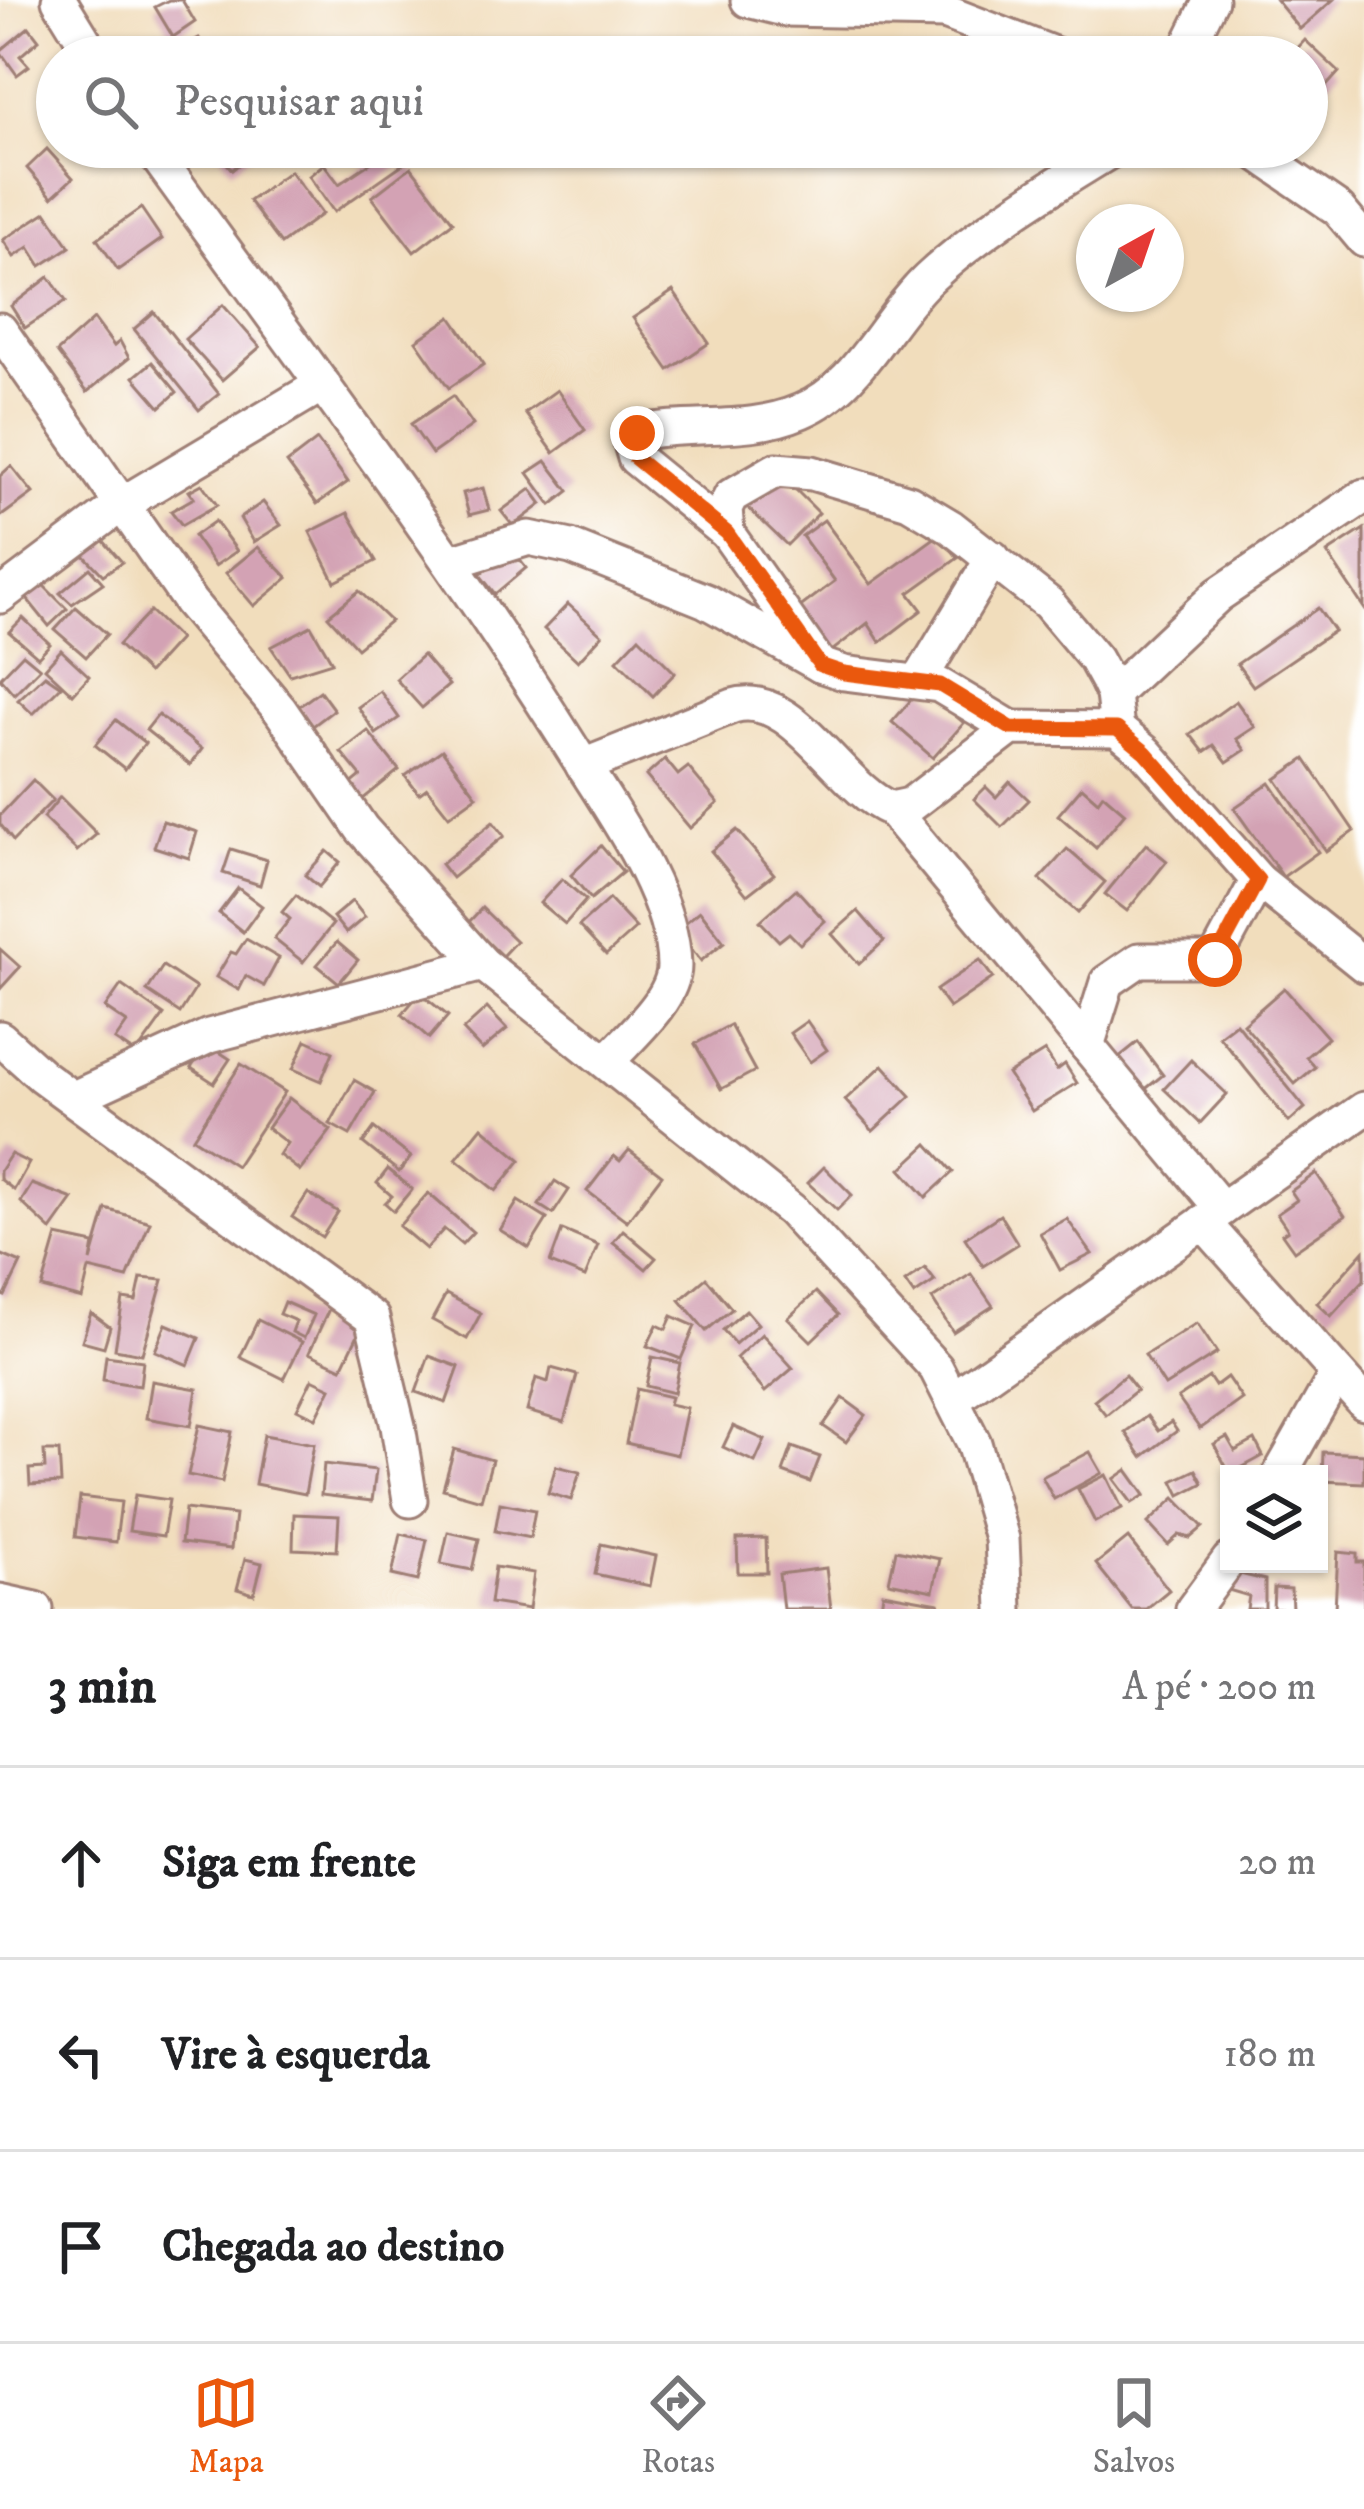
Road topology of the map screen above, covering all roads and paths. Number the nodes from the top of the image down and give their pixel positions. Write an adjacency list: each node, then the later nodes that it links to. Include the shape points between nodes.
1 (59, 0): 5 (street)
2 (748, 0): 4 (street, via 784,10)
3 (1211, 0): 7 (street)
4 (938, 6): 6 (street)
5 (81, 36)
6 (1010, 36)
7 (1193, 36)
8 (164, 168): 13 (street)
9 (1086, 168): 16 (street, via 925,281 831,394 747,427 637,433 635,458)
10 (1279, 168): 11 (street, via 1338,208)
11 (1364, 240)
12 (0, 330): 15 (street)
13 (322, 384): 15 (street); 18 (street)
14 (1364, 496): 22 (street, via 1218,595)
15 (122, 504): 19 (street); 28 (street, via 362,829)
16 (727, 533): 17 (street, via 725,508 752,481 776,470 812,473 909,502); 20 (street)
17 (993, 558): 21 (street); 22 (street, via 1048,603)
18 (451, 562): 20 (street, via 529,538 572,547 706,601); 25 (street)
19 (0, 596)
20 (820, 665): 21 (street)
21 (919, 681): 23 (street)
22 (1113, 694): 24 (street)
23 (1011, 728): 24 (street); 26 (street, via 910,805)
24 (1117, 729): 27 (street)
25 (583, 766): 26 (street, via 733,706 767,704 872,801); 32 (street, via 659,899 674,971 663,997)
26 (891, 808): 31 (street)
27 (1258, 880): 29 (street); 31 (street, via 1215,960 1139,960 1107,982)
28 (482, 964): 32 (street); 33 (street, via 209,1036)
29 (1364, 964)
30 (0, 1038): 33 (street)
31 (1087, 1046): 35 (street)
32 (608, 1061): 37 (street, via 791,1210 936,1368)
33 (74, 1098): 40 (street, via 372,1318)
34 (1364, 1109): 35 (street)
35 (1212, 1216): 36 (street); 37 (street)
36 (1337, 1373): 38 (street); 39 (street)
37 (954, 1398): 42 (street, via 1002,1539)
38 (1364, 1403)
39 (1285, 1465)
40 (410, 1500)
41 (1220, 1572): 43 (street)
42 (1005, 1609)
43 (1193, 1609)

